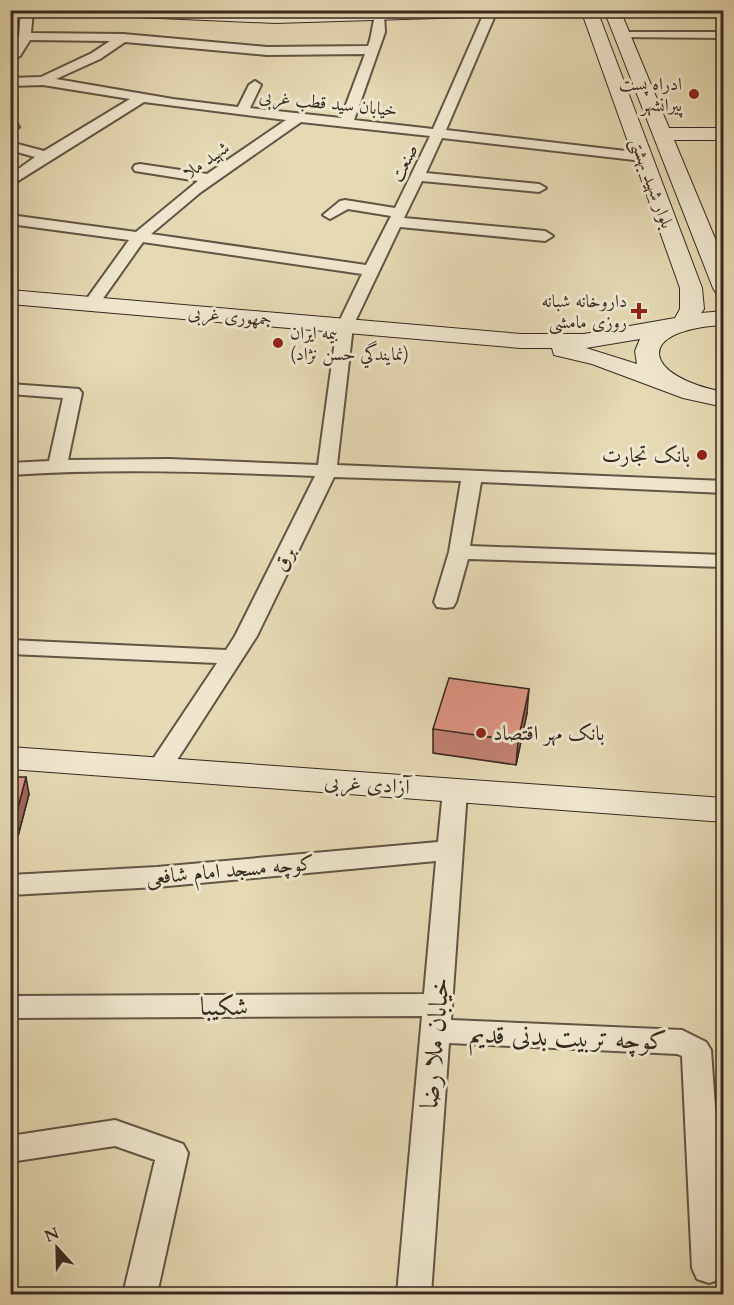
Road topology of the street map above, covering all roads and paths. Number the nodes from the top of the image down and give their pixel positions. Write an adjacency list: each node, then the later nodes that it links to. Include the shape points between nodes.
1 (27, 10): 12 (street)
2 (92, 10): 7 (main road)
3 (533, 10): 6 (main road)
4 (589, 10): 29 (main road, بلوار شهید بهشتی)
5 (612, 10): 10 (main road, بلوار شهید بهشتی)
6 (490, 13): 9 (main road); 24 (street, صنعت)
7 (138, 14): 8 (main road); 14 (street)
8 (249, 14): 9 (main road)
9 (380, 16): 15 (street, via 379,32)
10 (621, 35): 11 (street); 25 (main road, بلوار شهید بهشتی)
11 (723, 35)
12 (27, 36): 13 (street); 16 (street)
13 (123, 38): 14 (street); 17 (street, via 96,56)
14 (138, 39): 15 (street, via 316,56)
15 (371, 50): 23 (street)
16 (10, 58)
17 (43, 81): 18 (street, خیابان سید قطب غربی); 20 (street, خیابان سید قطب غربی)
18 (10, 82)
19 (255, 84): 21 (street)
20 (141, 98): 21 (street, خیابان سید قطب غربی); 28 (street)
21 (242, 111): 22 (street, خیابان سید قطب غربی)
22 (298, 118): 23 (street, خیابان سید قطب غربی); 33 (street, شهید ملا)
23 (346, 123): 24 (street, خیابان سید قطب غربی)
24 (438, 133): 29 (street, خیابان سید قطب غربی); 32 (street, صنعت)
25 (661, 134): 26 (main road); 42 (main road, بلوار شهید بهشتی)
26 (723, 134)
27 (10, 146): 28 (street)
28 (46, 156): 31 (street)
29 (643, 157): 46 (main road, بلوار شهید بهشتی, via 691,288 692,309)
30 (140, 168): 33 (street)
31 (16, 172): 34 (street)
32 (417, 176): 35 (street); 37 (street, صنعت)
33 (209, 179): 40 (street, شهید ملا)
34 (10, 182)
35 (539, 188)
36 (330, 215): 37 (street, via 345,204)
37 (397, 218): 39 (street); 41 (street, صنعت)
38 (10, 219): 40 (street)
39 (545, 236)
40 (139, 237): 41 (street); 44 (street, شهید ملا)
41 (372, 271): 47 (street, صنعت)
42 (723, 288)
43 (10, 297): 44 (main road, جمهوری غربی)
44 (91, 304): 47 (main road, جمهوری غربی)
45 (723, 318): 46 (main road)
46 (676, 325): 48 (main road, via 584,341); 49 (main road, via 654,336 646,356 657,373)
47 (345, 326): 48 (main road, جمهوری غربی); 54 (street, برق)
48 (521, 341): 49 (main road, via 599,358)
49 (678, 387): 51 (main road)
50 (10, 389): 52 (street, via 73,393)
51 (723, 400)
52 (57, 466): 53 (street); 54 (street, via 169,465)
53 (10, 469)
54 (327, 471): 55 (street); 61 (street, برق)
55 (472, 476): 56 (street); 57 (street)
56 (723, 487)
57 (459, 552): 58 (street); 59 (street)
58 (723, 561)
59 (445, 602)
60 (10, 647): 61 (street)
61 (232, 657): 63 (street, برق)
62 (10, 758): 63 (main road, آزادی غربی)
63 (159, 768): 64 (main road, آزادی غربی)
64 (455, 791): 65 (main road, آزادی غربی); 66 (street, خیابان ملا رضا)
65 (723, 810)
66 (450, 850): 67 (street, کوچه مسجد امام شافعی, via 157,877); 69 (street, خیابان ملا رضا)
67 (10, 885)
68 (10, 1007): 69 (street, شکیبا)
69 (436, 1018): 71 (street, کوچه تربیت بدنی قدیم, via 682,1042 696,1050); 73 (street, خیابان ملا رضا)
70 (10, 1149): 72 (street, via 115,1133 172,1153)
71 (709, 1268)
72 (140, 1294)
73 (414, 1294)

